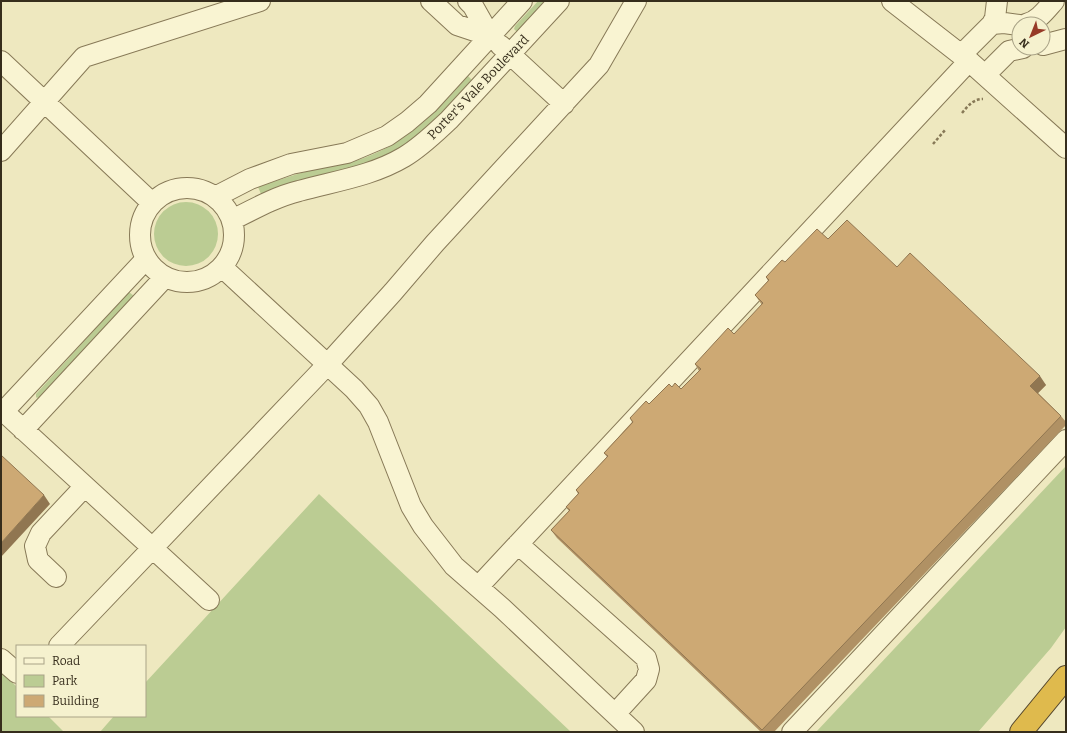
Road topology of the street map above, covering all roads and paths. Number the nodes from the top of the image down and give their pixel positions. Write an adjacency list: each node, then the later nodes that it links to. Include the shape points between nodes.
1 (260, 1): 21 (street, via 84,57)
2 (431, 1): 13 (street, via 457,25)
3 (468, 1): 13 (street)
4 (522, 1): 13 (street, Porter's Vale Boulevard)
5 (559, 1): 17 (street, Porter's Vale Boulevard)
6 (636, 1): 23 (street, via 599,65)
7 (892, 1): 18 (street)
8 (997, 1): 11 (street)
9 (1054, 1): 10 (street)
10 (1041, 16)
11 (992, 24): 12 (street); 18 (street)
12 (1011, 24)
13 (490, 36): 17 (street); 29 (street, Porter's Vale Boulevard, via 428,104 387,136 347,153 291,164 250,179)
14 (1066, 39): 15 (street)
15 (1051, 43)
16 (1011, 51): 20 (street)
17 (510, 54): 23 (street); 31 (street, Porter's Vale Boulevard, via 449,120 404,157 376,170 270,200)
18 (965, 58): 20 (street); 40 (street)
19 (1, 61): 21 (street)
20 (985, 75): 26 (street)
21 (44, 102): 28 (street); 30 (street)
22 (988, 102): 24 (path, via 978,99 971,102)
23 (564, 104): 35 (street)
24 (962, 113)
25 (946, 129): 27 (path)
26 (1063, 138)
27 (933, 144)
28 (1, 151)
29 (215, 197): 30 (street, via 200,190 183,188 167,192); 31 (street)
30 (152, 203): 32 (street, via 143,217 140,231 141,247)
31 (232, 220): 33 (street, via 234,243)
32 (146, 259): 34 (street); 36 (street)
33 (222, 267): 34 (street, via 206,278 190,282); 35 (street)
34 (165, 277): 37 (street)
35 (327, 364): 41 (street); 43 (street, via 369,406 378,422 411,506 423,526 454,566)
36 (2, 410): 37 (street)
37 (23, 430): 39 (street)
38 (1066, 440): 51 (street)
39 (85, 486): 41 (street); 42 (street, via 41,533 35,546 38,560)
40 (518, 544): 43 (street); 49 (street, via 646,658 649,669 646,680)
41 (152, 548): 44 (street); 45 (street)
42 (56, 577)
43 (478, 586): 49 (street)
44 (209, 600)
45 (60, 645)
46 (1, 659): 47 (street)
47 (16, 672)
48 (1066, 677): 52 (highway)
49 (615, 714): 50 (street)
50 (634, 732)
51 (792, 732)
52 (1021, 732)

